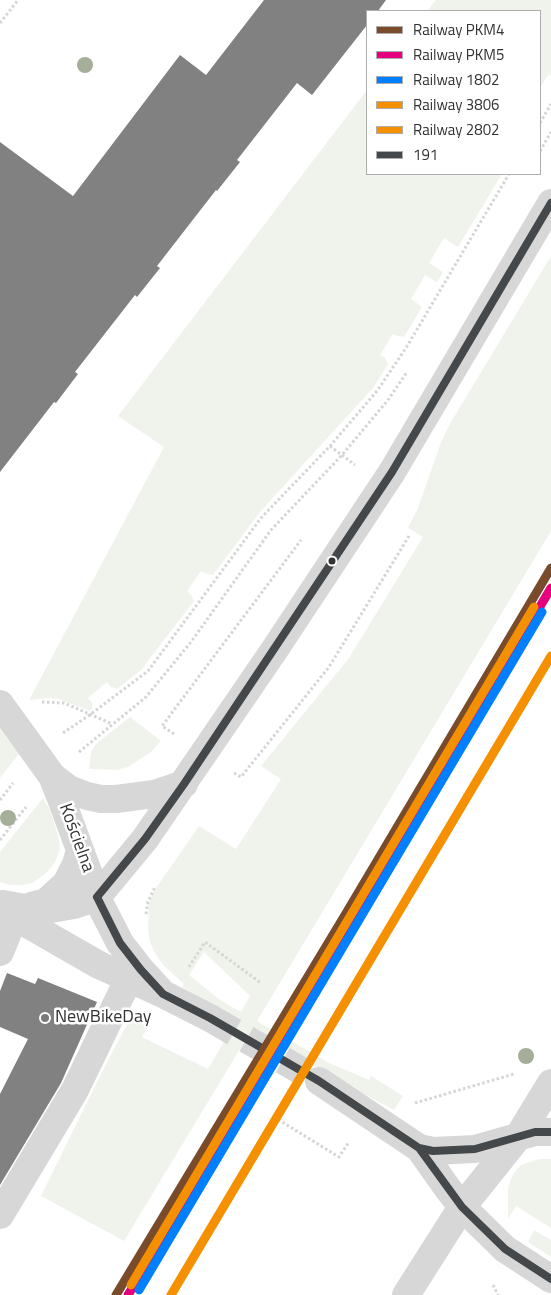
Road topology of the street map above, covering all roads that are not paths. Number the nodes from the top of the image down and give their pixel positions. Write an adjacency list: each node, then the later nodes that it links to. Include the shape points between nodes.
1 (551, 203): 4 (street, via 392,472)
2 (0, 704): 3 (street, Kościelna)
3 (52, 776): 4 (street, via 69,789 87,796 116,799 154,794); 5 (street, Kościelna)
4 (184, 784): 6 (street)
5 (80, 850): 6 (street, Kościelna); 7 (street, via 66,884 46,902)
6 (98, 897): 7 (street, via 51,909); 9 (street); 11 (street, Kościelna, via 120,943)
7 (4, 909): 8 (street); 9 (street)
8 (0, 952)
9 (98, 965): 10 (street)
10 (129, 978): 11 (street); 19 (street, via 75,1090)
11 (164, 994): 12 (street)
12 (210, 1018)
13 (319, 1081): 17 (street)
14 (551, 1083): 16 (street)
15 (551, 1132): 16 (street)
16 (518, 1136): 17 (street, via 475,1149 433,1151); 18 (street)
17 (420, 1148): 18 (street)
18 (462, 1206): 20 (street, via 505,1249); 21 (street)
19 (0, 1215)
20 (551, 1279)
21 (406, 1295)

